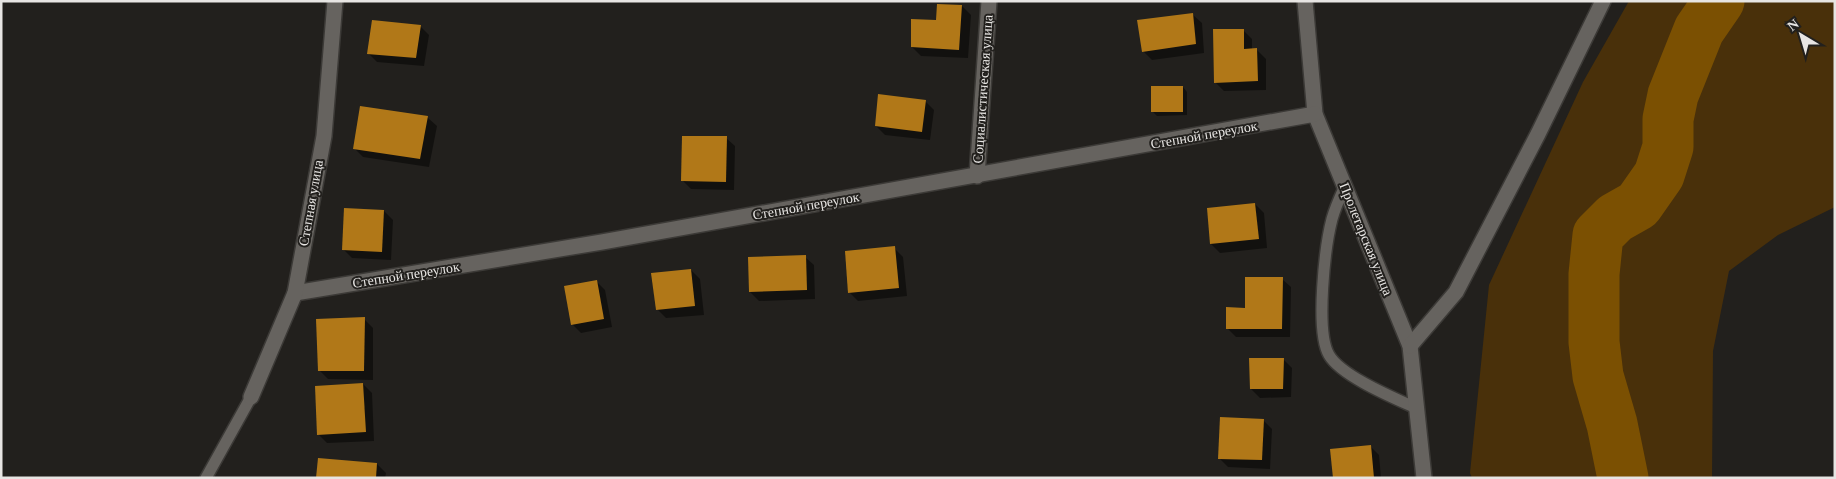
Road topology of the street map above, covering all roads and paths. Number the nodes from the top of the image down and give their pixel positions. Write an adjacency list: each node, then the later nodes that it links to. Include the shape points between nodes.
1 (335, 1): 8 (street, Степная улица, via 324,136)
2 (989, 1): 6 (street, Социалистическая улица)
3 (1305, 1): 5 (street, Пролетарская улица)
4 (1603, 1): 9 (street, via 1456,292)
5 (1315, 114): 6 (street, Степной переулок); 7 (street, Пролетарская улица)
6 (976, 176): 8 (street, Степной переулок)
7 (1345, 186): 9 (street, Пролетарская улица); 11 (lane, via 1332,217 1326,249 1323,317 1329,356 1361,381)
8 (295, 293): 10 (street, Степная улица)
9 (1410, 346): 11 (street, Пролетарская улица)
10 (251, 397): 12 (lane)
11 (1416, 408): 13 (street, Пролетарская улица)
12 (206, 478)
13 (1424, 478)

